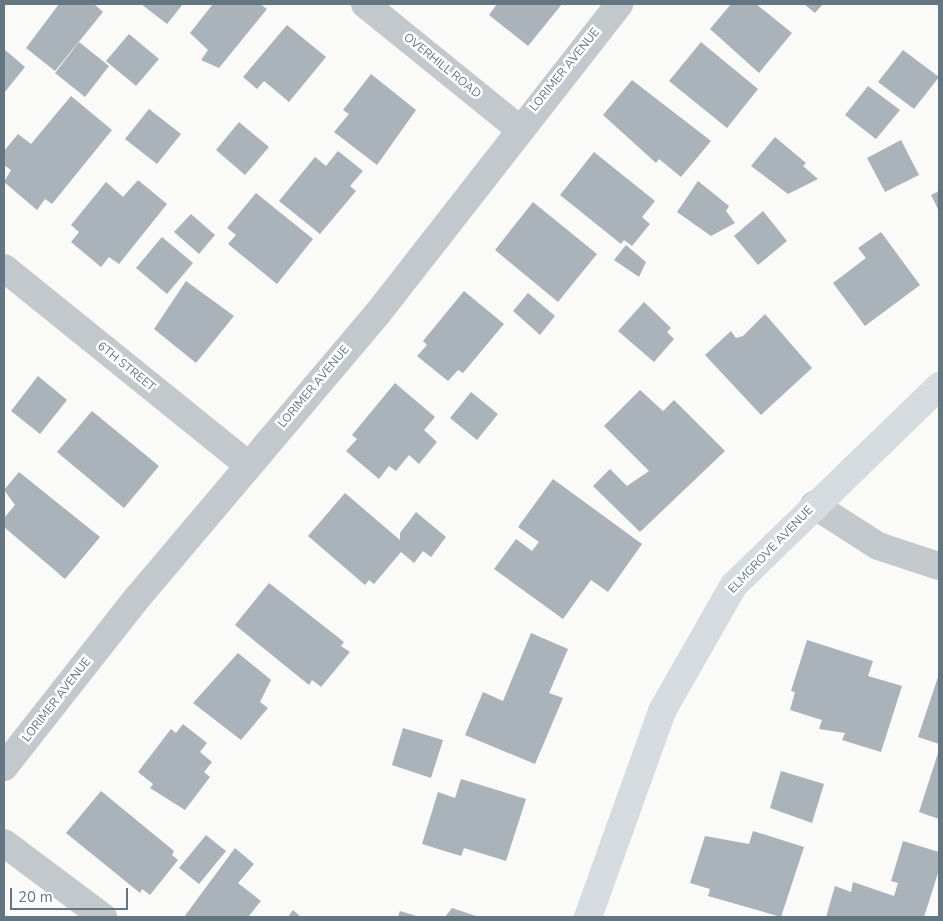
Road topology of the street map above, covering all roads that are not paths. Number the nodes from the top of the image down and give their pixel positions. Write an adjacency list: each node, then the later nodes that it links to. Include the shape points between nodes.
1 (365, 4): 3 (street, OVERHILL ROAD)
2 (619, 4): 3 (street, LORIMER AVENUE)
3 (518, 128): 6 (street, LORIMER AVENUE, via 378,312)
4 (4, 268): 6 (street, 6TH STREET)
5 (939, 386): 7 (street, ELMGROVE AVENUE)
6 (248, 465): 9 (street, LORIMER AVENUE)
7 (814, 505): 8 (street, via 878,546); 12 (street, ELMGROVE AVENUE, via 734,585 691,655 662,711)
8 (939, 566)
9 (4, 767)
10 (4, 843): 11 (street)
11 (103, 917)
12 (588, 917)

